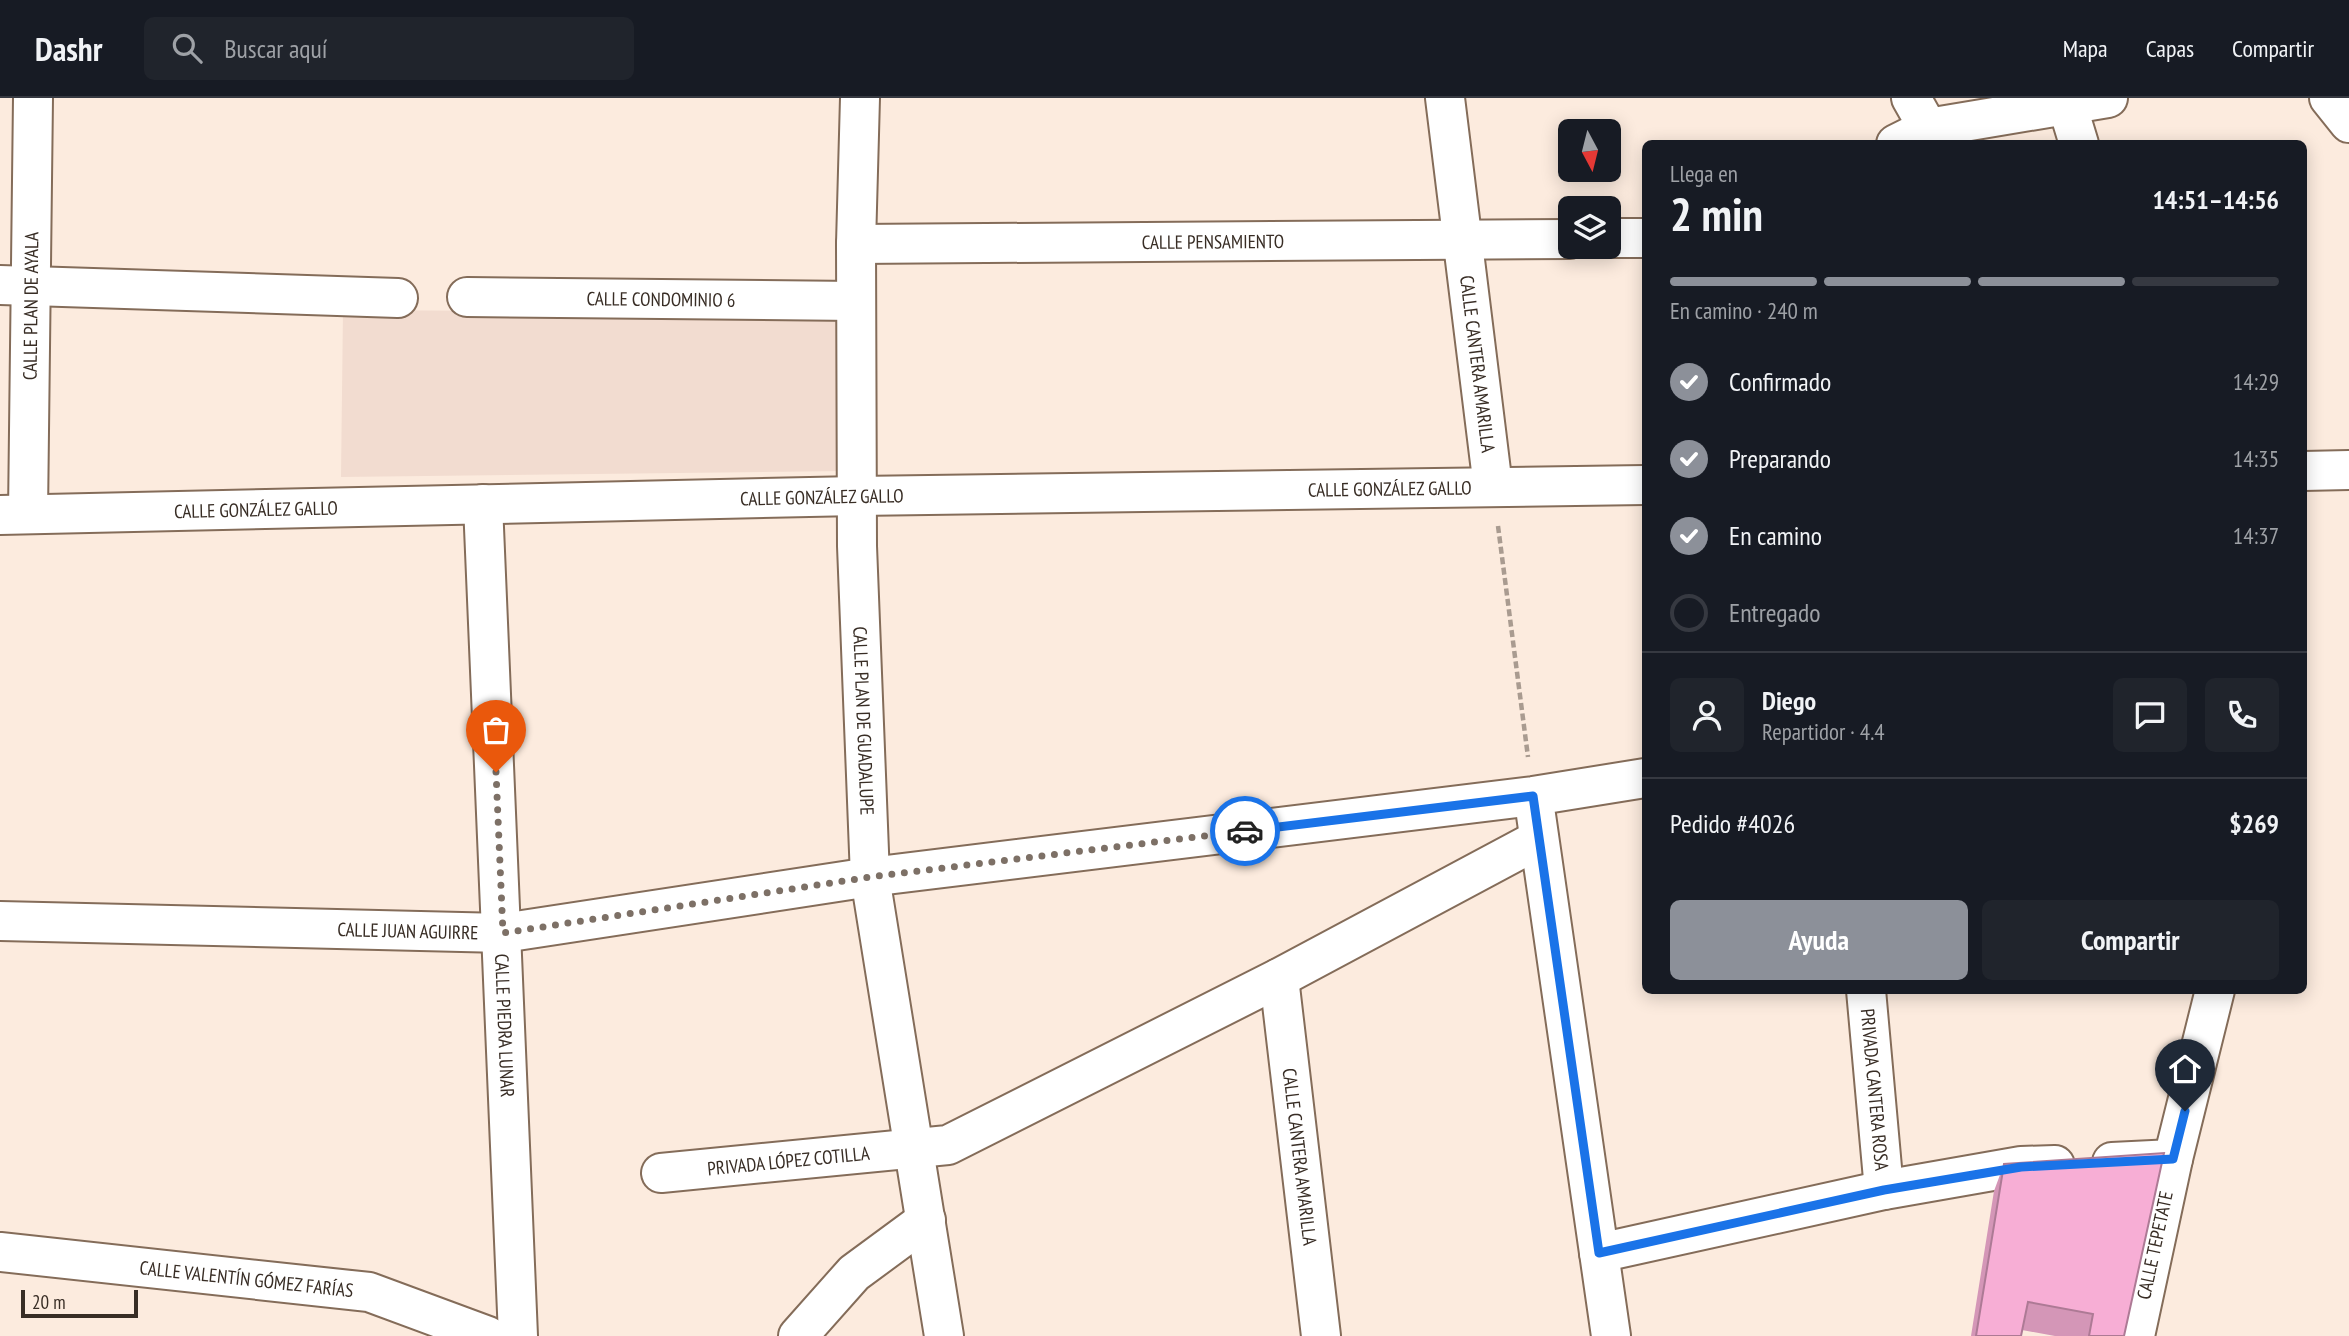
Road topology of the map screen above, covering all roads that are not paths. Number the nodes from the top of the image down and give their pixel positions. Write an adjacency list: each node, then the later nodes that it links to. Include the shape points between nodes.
1 (33, 98): 15 (street, CALLE PLAN DE AYALA)
2 (860, 98): 14 (street, CALLE PLAN DE GUADALUPE)
3 (1445, 98): 12 (street, CALLE CANTERA AMARILLA)
4 (2108, 98): 6 (street)
5 (2329, 98): 8 (street)
6 (2066, 102): 7 (street); 9 (street)
7 (1912, 123)
8 (2349, 123)
9 (2078, 140)
10 (1621, 238): 11 (street)
11 (1642, 238)
12 (1460, 239): 13 (street, CALLE PENSAMIENTO); 14 (street, CALLE PENSAMIENTO); 22 (street, CALLE CANTERA AMARILLA)
13 (1558, 239)
14 (856, 244): 18 (street, CALLE PLAN DE GUADALUPE)
15 (15, 286): 17 (street); 25 (street, CALLE PLAN DE AYALA)
16 (467, 297): 18 (street, CALLE CONDOMINIO 6)
17 (398, 298)
18 (856, 301): 23 (street, CALLE PLAN DE GUADALUPE)
19 (2349, 470): 20 (street)
20 (2307, 471)
21 (1642, 485): 22 (street, CALLE GONZÁLEZ GALLO)
22 (1493, 487): 23 (street, CALLE GONZÁLEZ GALLO)
23 (857, 496): 24 (street, CALLE GONZÁLEZ GALLO); 29 (street, CALLE PLAN DE GUADALUPE)
24 (484, 504): 25 (street, CALLE GONZÁLEZ GALLO); 31 (street, CALLE PIEDRA LUNAR)
25 (14, 514)
26 (1642, 778): 27 (street, CALLE JUAN AGUIRRE)
27 (1533, 796): 28 (street); 29 (street, CALLE JUAN AGUIRRE)
28 (1539, 839): 32 (street, PRIVADA LÓPEZ COTILLA); 41 (street)
29 (870, 877): 31 (street, CALLE JUAN AGUIRRE); 35 (street, CALLE PLAN DE GUADALUPE)
30 (0, 921): 31 (street, CALLE JUAN AGUIRRE)
31 (503, 933): 43 (street, CALLE PIEDRA LUNAR)
32 (1279, 978): 35 (street, PRIVADA LÓPEZ COTILLA, via 948,1145); 46 (street, CALLE CANTERA AMARILLA)
33 (1866, 994): 38 (street, PRIVADA CANTERA ROSA)
34 (2214, 994): 36 (street, CALLE TEPETATE)
35 (915, 1149): 37 (street, PRIVADA LÓPEZ COTILLA); 39 (street, CALLE PLAN DE GUADALUPE)
36 (2173, 1159): 38 (street, via 2021,1167); 48 (street, CALLE TEPETATE)
37 (661, 1173)
38 (1884, 1190): 41 (street)
39 (926, 1220): 44 (street, via 855,1273); 45 (street, CALLE PLAN DE GUADALUPE)
40 (0, 1252): 42 (street, CALLE VALENTÍN GÓMEZ FARÍAS, via 369,1292)
41 (1599, 1253): 47 (street)
42 (488, 1336)
43 (517, 1336)
44 (798, 1336)
45 (944, 1336)
46 (1321, 1336)
47 (1611, 1336)
48 (2135, 1336)

